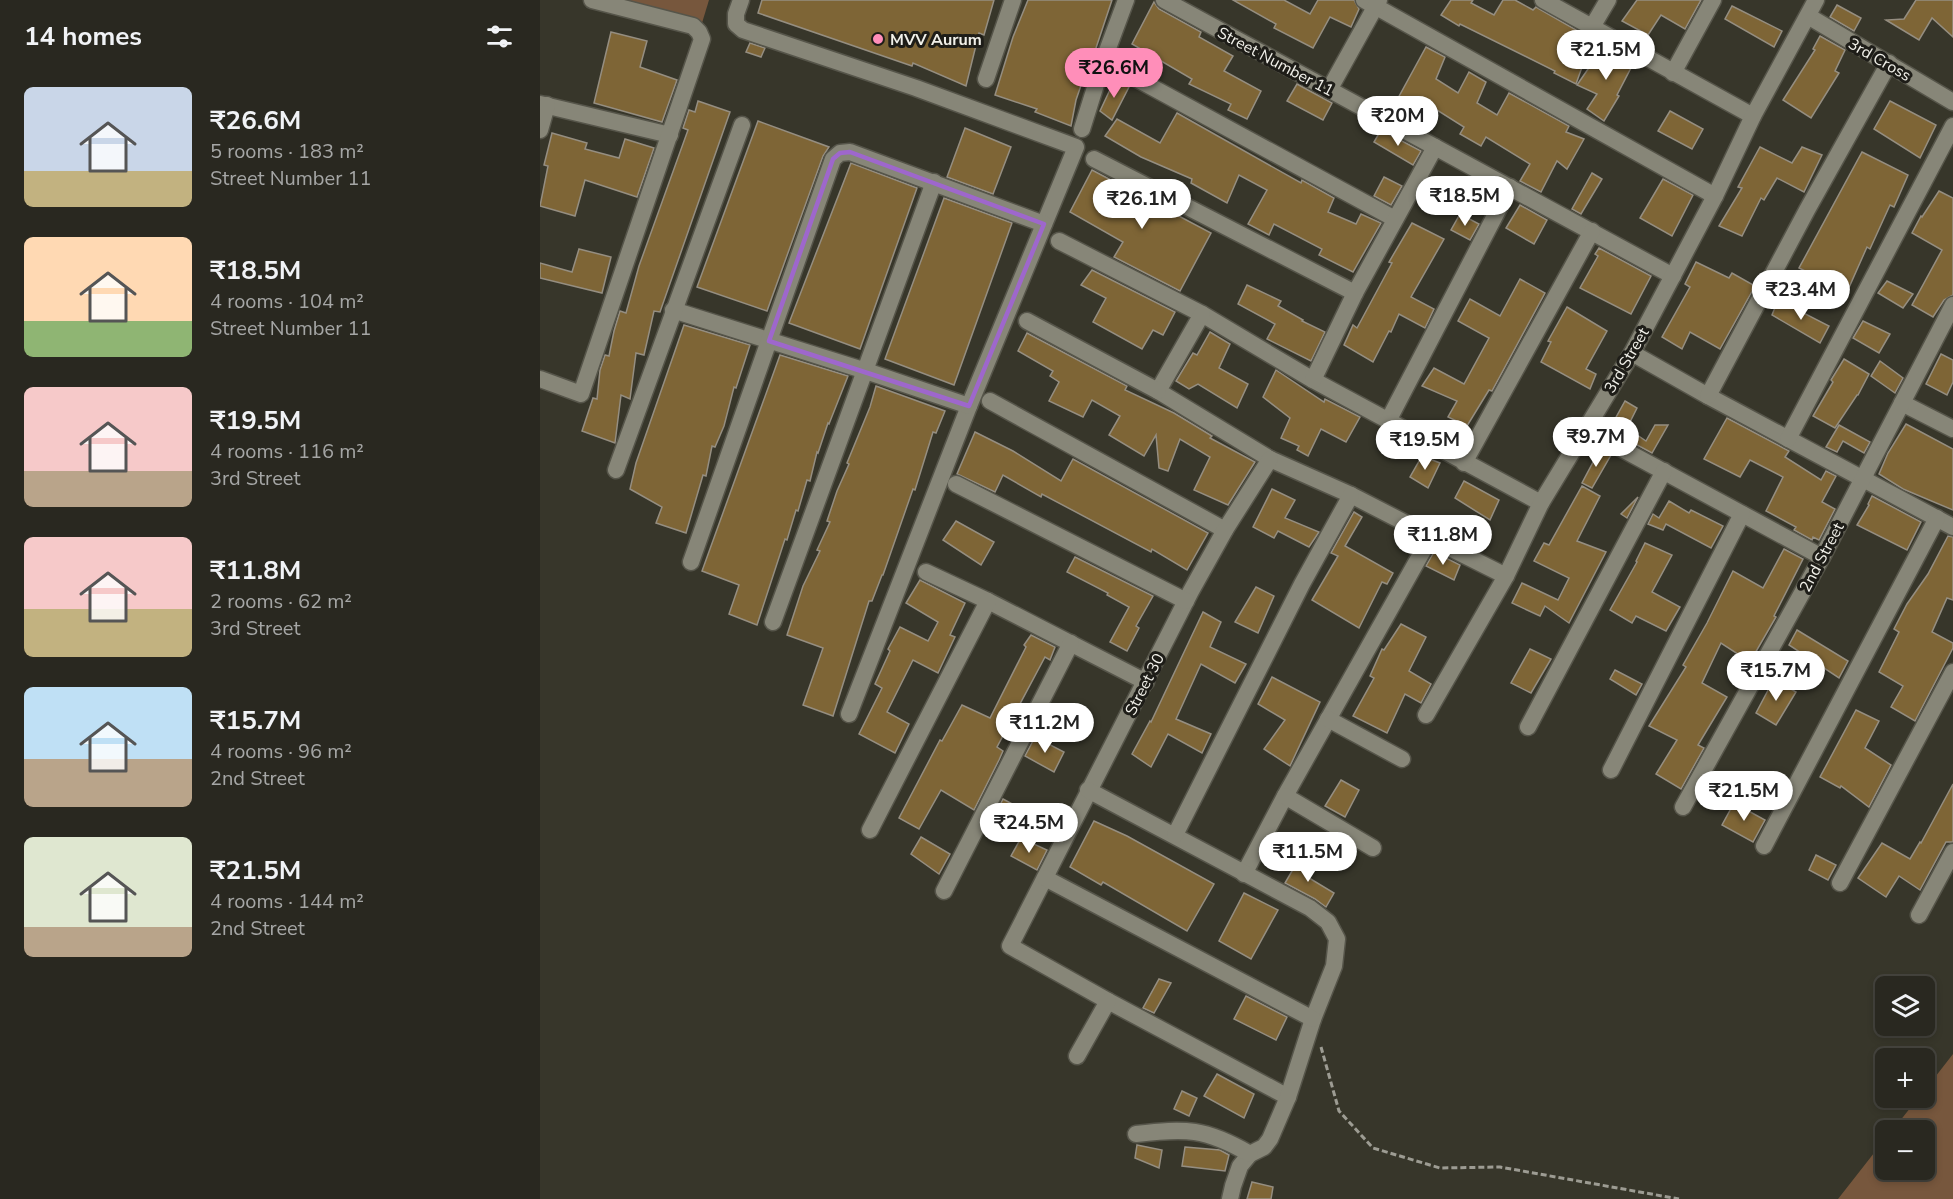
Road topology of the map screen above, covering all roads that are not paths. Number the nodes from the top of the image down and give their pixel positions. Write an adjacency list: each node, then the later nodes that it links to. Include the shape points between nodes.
1 (592, 0): 25 (street, via 693,26 699,32 702,39)
2 (741, 0): 32 (street, via 736,24 743,30 1076,147)
3 (1013, 0): 16 (street)
4 (1126, 0): 23 (street)
5 (1164, 0): 17 (street, Street Number 11)
6 (1543, 0): 12 (street)
7 (1608, 0): 12 (street)
8 (1713, 0): 15 (street)
9 (1816, 0): 11 (street, 3rd Street)
10 (1373, 2): 17 (street); 30 (street)
11 (1808, 16): 13 (street, 3rd Cross); 20 (street, 3rd Street)
12 (1592, 27): 15 (street)
13 (1889, 63): 18 (street, 3rd Cross); 48 (street)
14 (1124, 72): 31 (street)
15 (1673, 73): 20 (street)
16 (986, 79)
17 (1329, 90): 26 (street, Street Number 11)
18 (1953, 102)
19 (543, 105): 24 (street); 25 (street)
20 (1753, 116): 30 (street, 3rd Street)
21 (742, 125): 38 (street)
22 (1953, 126): 55 (street)
23 (1082, 129)
24 (540, 130)
25 (670, 135): 45 (street, via 581,394)
26 (1435, 147): 29 (street, Street Number 11); 31 (street)
27 (1094, 159): 36 (street)
28 (934, 182): 32 (street); 42 (street, via 850,152 833,159); 44 (street)
29 (1510, 187): 33 (street, Street Number 11); 52 (street)
30 (1715, 196): 35 (street, 3rd Street)
31 (1395, 219): 36 (street)
32 (1044, 224): 51 (street)
33 (1592, 231): 35 (street, Street Number 11); 57 (street)
34 (1059, 241): 39 (street)
35 (1673, 276): 43 (street, 3rd Street)
36 (1355, 293): 46 (street)
37 (1953, 305): 41 (street, 2nd Street)
38 (673, 310): 42 (street); 58 (street)
39 (1202, 314): 46 (street); 47 (street)
40 (1027, 321): 47 (street)
41 (1949, 323): 50 (street, 2nd Street)
42 (769, 340): 44 (street); 70 (street)
43 (1632, 353): 48 (street); 53 (street, 3rd Street)
44 (866, 371): 51 (street); 75 (street)
45 (540, 379)
46 (1313, 380): 52 (street)
47 (1158, 391): 56 (street)
48 (1708, 396): 55 (street)
49 (990, 401): 67 (street)
50 (1902, 403): 54 (street); 60 (street, 2nd Street)
51 (969, 406): 79 (street)
52 (1388, 421): 57 (street)
53 (1585, 429): 59 (street); 63 (street, 3rd Street)
54 (1953, 429)
55 (1788, 439): 60 (street)
56 (1270, 459): 62 (street); 67 (street, Street 30)
57 (1464, 463): 63 (street)
58 (616, 471)
59 (1664, 471): 64 (street); 82 (street)
60 (1862, 479): 65 (street); 69 (street, 2nd Street)
61 (956, 484): 74 (street)
62 (1351, 495): 68 (street); 89 (street)
63 (1541, 503): 72 (street, 3rd Street)
64 (1742, 514): 69 (street); 84 (street)
65 (1937, 518): 66 (street); 90 (street)
66 (1953, 527)
67 (1225, 530): 74 (street, Street 30)
68 (1430, 538): 72 (street); 81 (street)
69 (1822, 557): 87 (street, 2nd Street)
70 (691, 562)
71 (926, 572): 73 (street)
72 (1506, 576): 80 (street, 3rd Street)
73 (988, 601): 76 (street); 88 (street)
74 (1186, 601): 78 (street, Street 30)
75 (773, 622)
76 (1071, 643): 78 (street); 96 (street)
77 (1953, 672): 95 (street)
78 (1146, 682): 85 (street, Street 30)
79 (849, 714)
80 (1426, 715)
81 (1328, 719): 83 (street); 86 (street)
82 (1528, 727)
83 (1402, 759)
84 (1611, 770)
85 (1088, 790): 89 (street); 94 (street, Street 30)
86 (1285, 796): 91 (street); 93 (street)
87 (1683, 807)
88 (870, 830)
89 (1175, 835): 93 (street)
90 (1764, 846)
91 (1373, 848)
92 (1953, 852): 97 (street)
93 (1244, 874): 99 (street, via 1310,908 1328,922 1337,939 1334,966)
94 (1045, 878): 98 (street, Street 30, via 1010,946); 99 (street)
95 (1840, 883)
96 (944, 891)
97 (1919, 915)
98 (1108, 1001): 100 (street); 101 (street)
99 (1312, 1019): 101 (street)
100 (1077, 1056)
101 (1288, 1097): 103 (street, via 1270,1139)
102 (1136, 1134): 103 (street, via 1175,1130 1210,1134)
103 (1250, 1154): 104 (street, via 1240,1166)
104 (1230, 1199)

